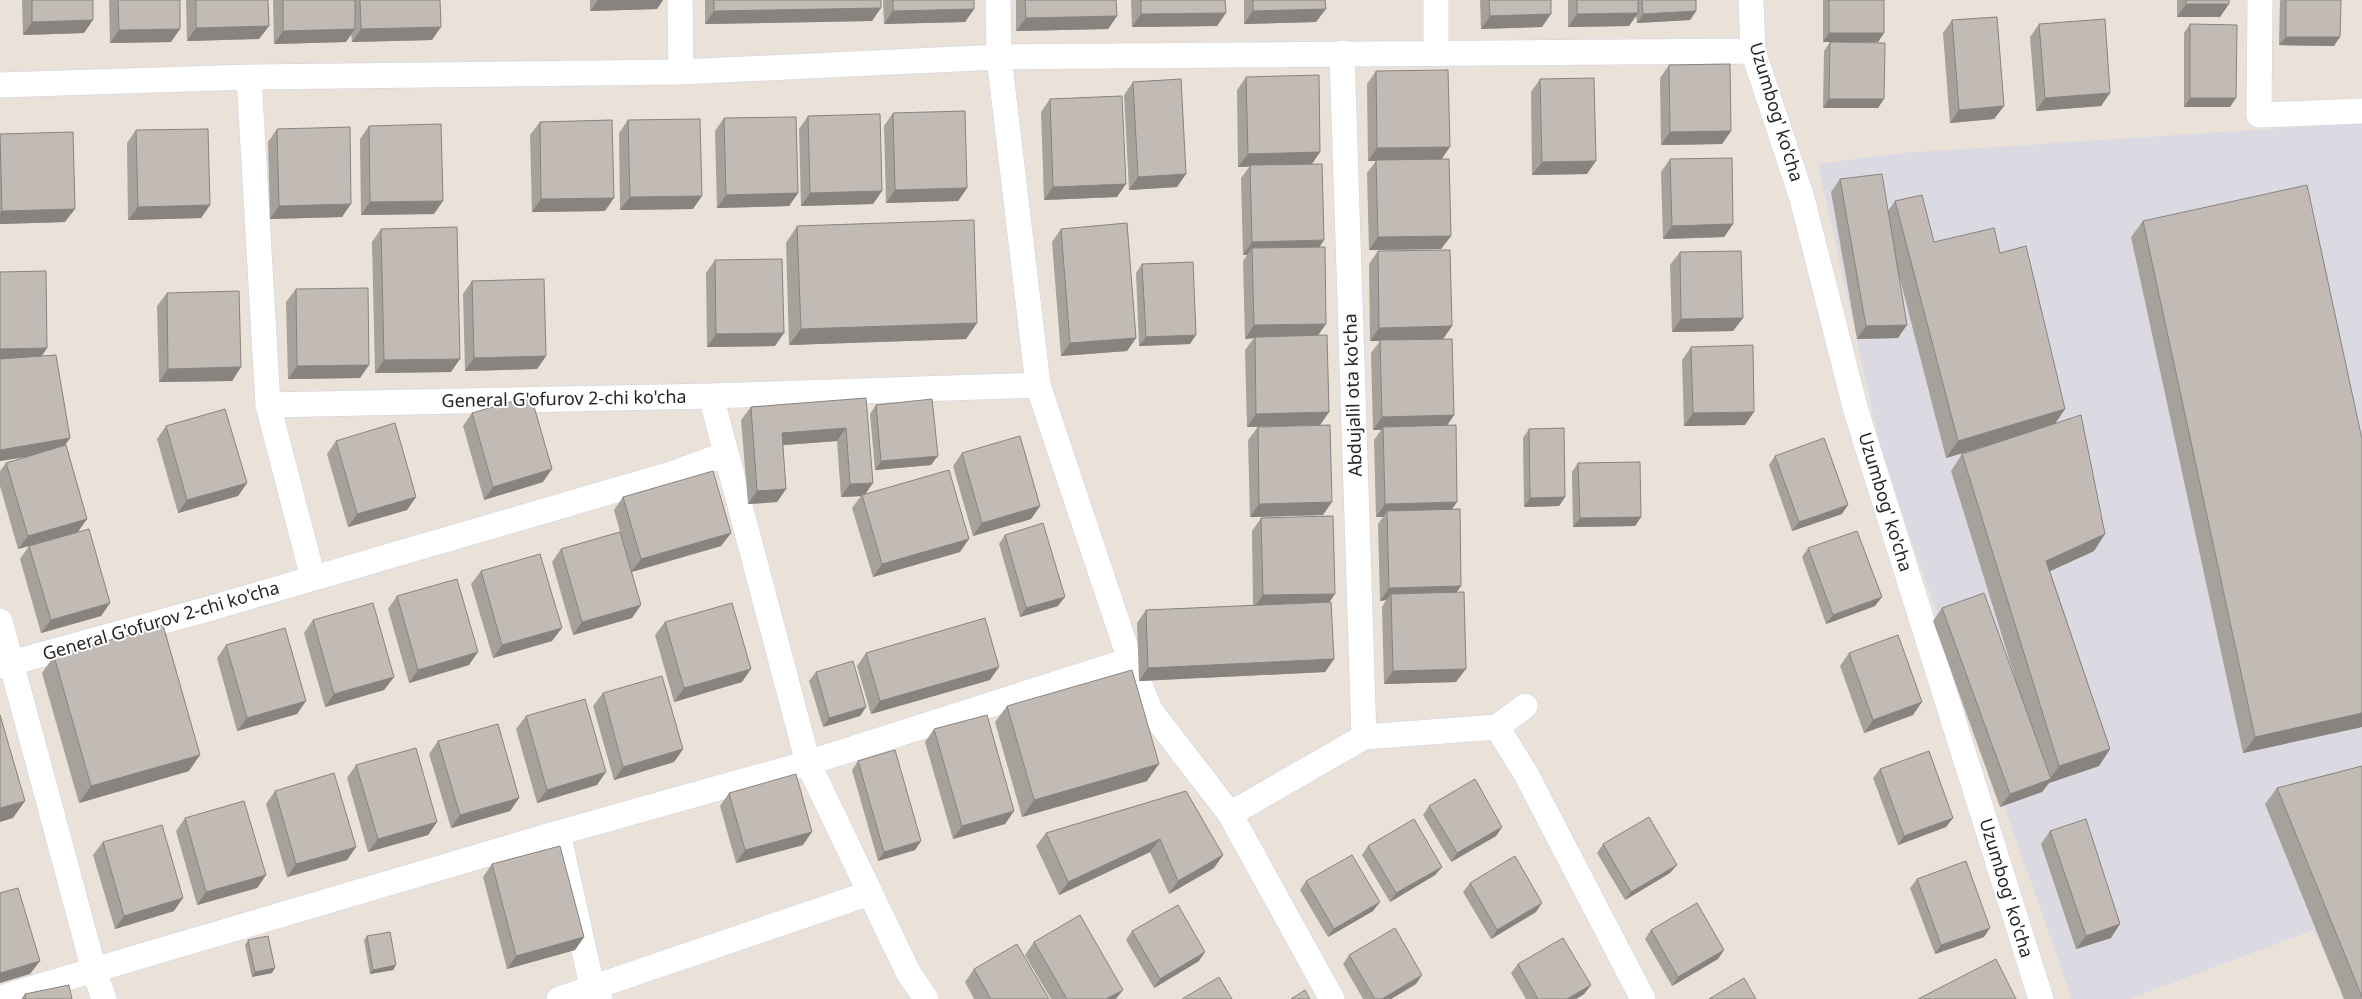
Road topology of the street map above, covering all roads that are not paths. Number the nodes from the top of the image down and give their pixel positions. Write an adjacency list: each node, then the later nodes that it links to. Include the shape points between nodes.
1 (680, 0): 10 (street)
2 (998, 0): 9 (street)
3 (1436, 0): 7 (street)
4 (1751, 0): 6 (street, Uzumbog' ko'cha)
5 (2260, 0): 13 (street, via 2259,115)
6 (1753, 50): 7 (street); 37 (street, Uzumbog' ko'cha, via 1802,198 1856,411)
7 (1436, 52): 8 (street)
8 (1342, 53): 9 (street); 24 (street, Abdujalil ota ko'cha)
9 (998, 57): 10 (street); 14 (street)
10 (681, 72): 11 (street)
11 (249, 77): 12 (street); 16 (street)
12 (0, 85)
13 (2362, 111)
14 (1038, 385): 15 (street, General G'ofurov 2-chi ko'cha); 20 (street)
15 (711, 396): 16 (street, General G'ofurov 2-chi ko'cha); 17 (street)
16 (268, 405): 18 (street)
17 (726, 454): 18 (street, General G'ofurov 2-chi ko'cha, via 672,474); 25 (street)
18 (313, 578): 21 (street, General G'ofurov 2-chi ko'cha)
19 (0, 622): 21 (street)
20 (1130, 660): 25 (street); 26 (street, via 1150,710)
21 (5, 664): 29 (street)
22 (1525, 706): 23 (street)
23 (1497, 727): 24 (street); 36 (street, via 1526,774)
24 (1364, 737): 26 (street)
25 (808, 763): 27 (street); 28 (street)
26 (1230, 814): 35 (street)
27 (558, 833): 29 (street); 30 (street)
28 (870, 893): 30 (street); 34 (street, via 908,972)
29 (94, 970): 31 (street); 32 (street)
30 (596, 992): 33 (street)
31 (0, 998)
32 (104, 999)
33 (559, 999)
34 (926, 999)
35 (1332, 999)
36 (1642, 999)
37 (2041, 999)

